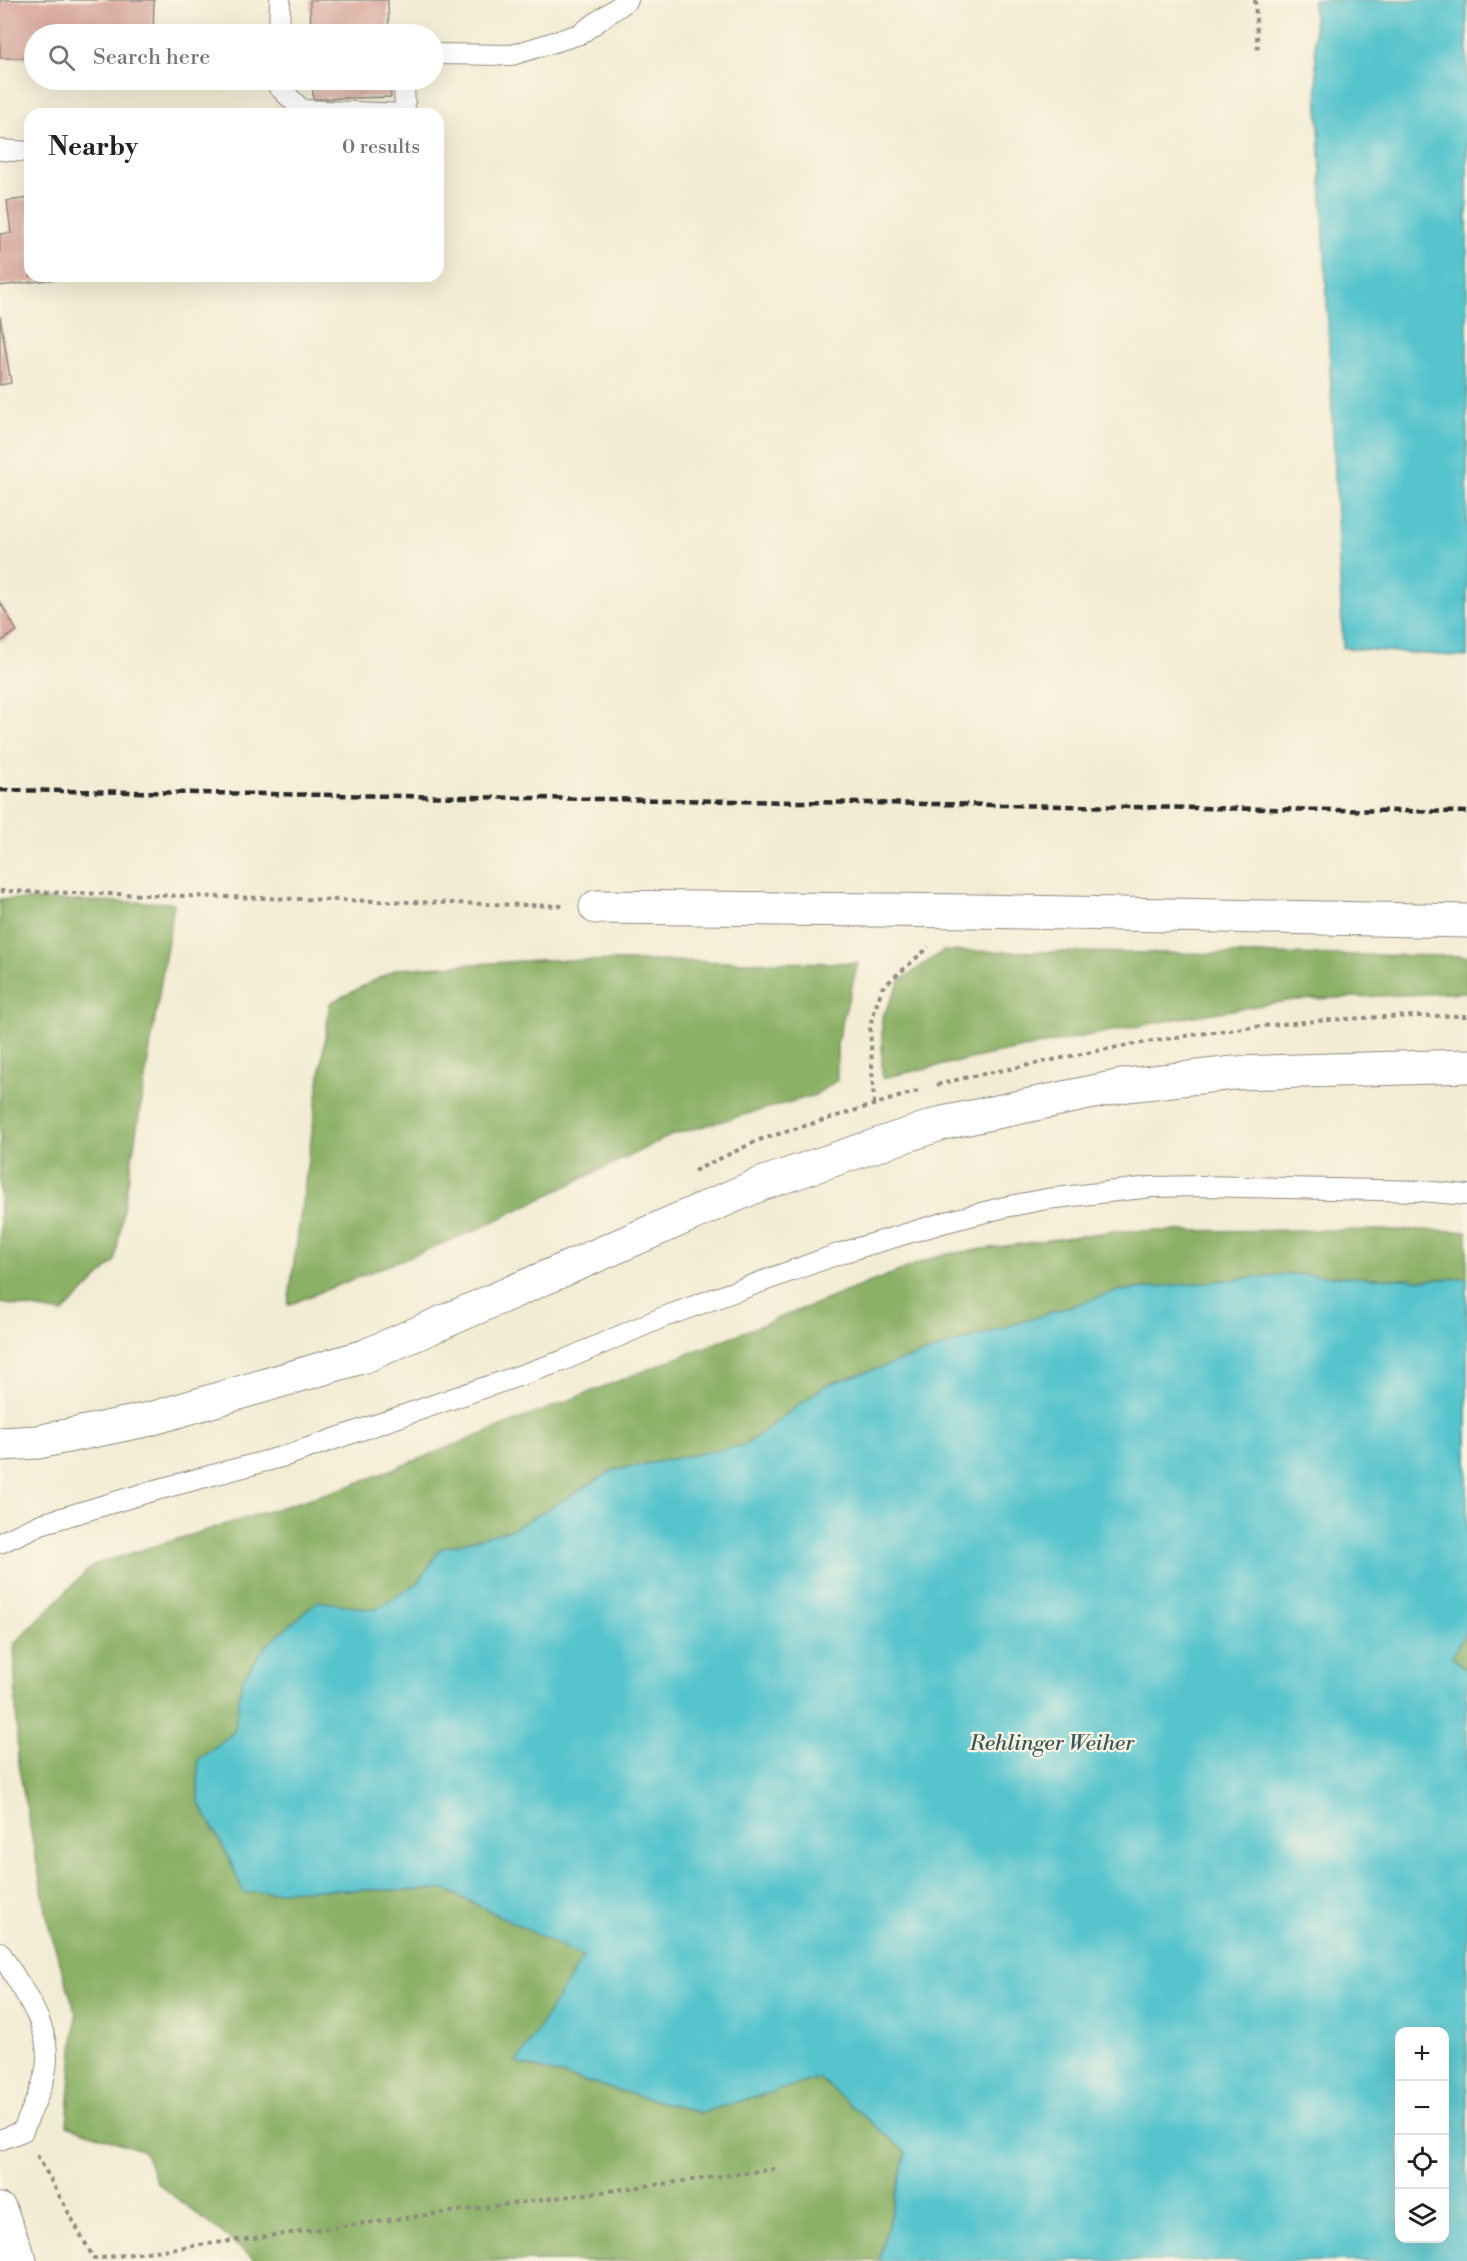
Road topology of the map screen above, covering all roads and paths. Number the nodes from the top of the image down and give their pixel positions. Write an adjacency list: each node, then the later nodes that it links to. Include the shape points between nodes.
1 (280, 0): 4 (lane)
2 (628, 0): 5 (lane, via 580,34 512,55)
3 (1255, 0): 6 (path)
4 (279, 24)
5 (444, 54)
6 (1258, 54)
7 (282, 90): 9 (lane)
8 (404, 90): 10 (lane)
9 (300, 108)
10 (405, 108)
11 (0, 150): 12 (lane)
12 (24, 152)
13 (0, 891): 14 (path)
14 (596, 906): 15 (main road)
15 (1467, 921)
16 (930, 946): 18 (path, via 882,988 870,1024)
17 (1467, 1066): 20 (main road, via 1234,1073 1127,1085 943,1123 761,1184 365,1356 150,1419 38,1442)
18 (874, 1104)
19 (1467, 1195): 21 (lane, via 1400,1190 1151,1187 1005,1207 841,1253 662,1318 562,1361 285,1456 41,1524)
20 (0, 1444)
21 (0, 1543)
22 (0, 1952): 23 (lane, via 35,2013 48,2054 45,2076)
23 (23, 2131): 24 (lane); 25 (path, via 94,2259)
24 (0, 2140)
25 (775, 2169)
26 (0, 2210): 27 (main road)
27 (20, 2261)

